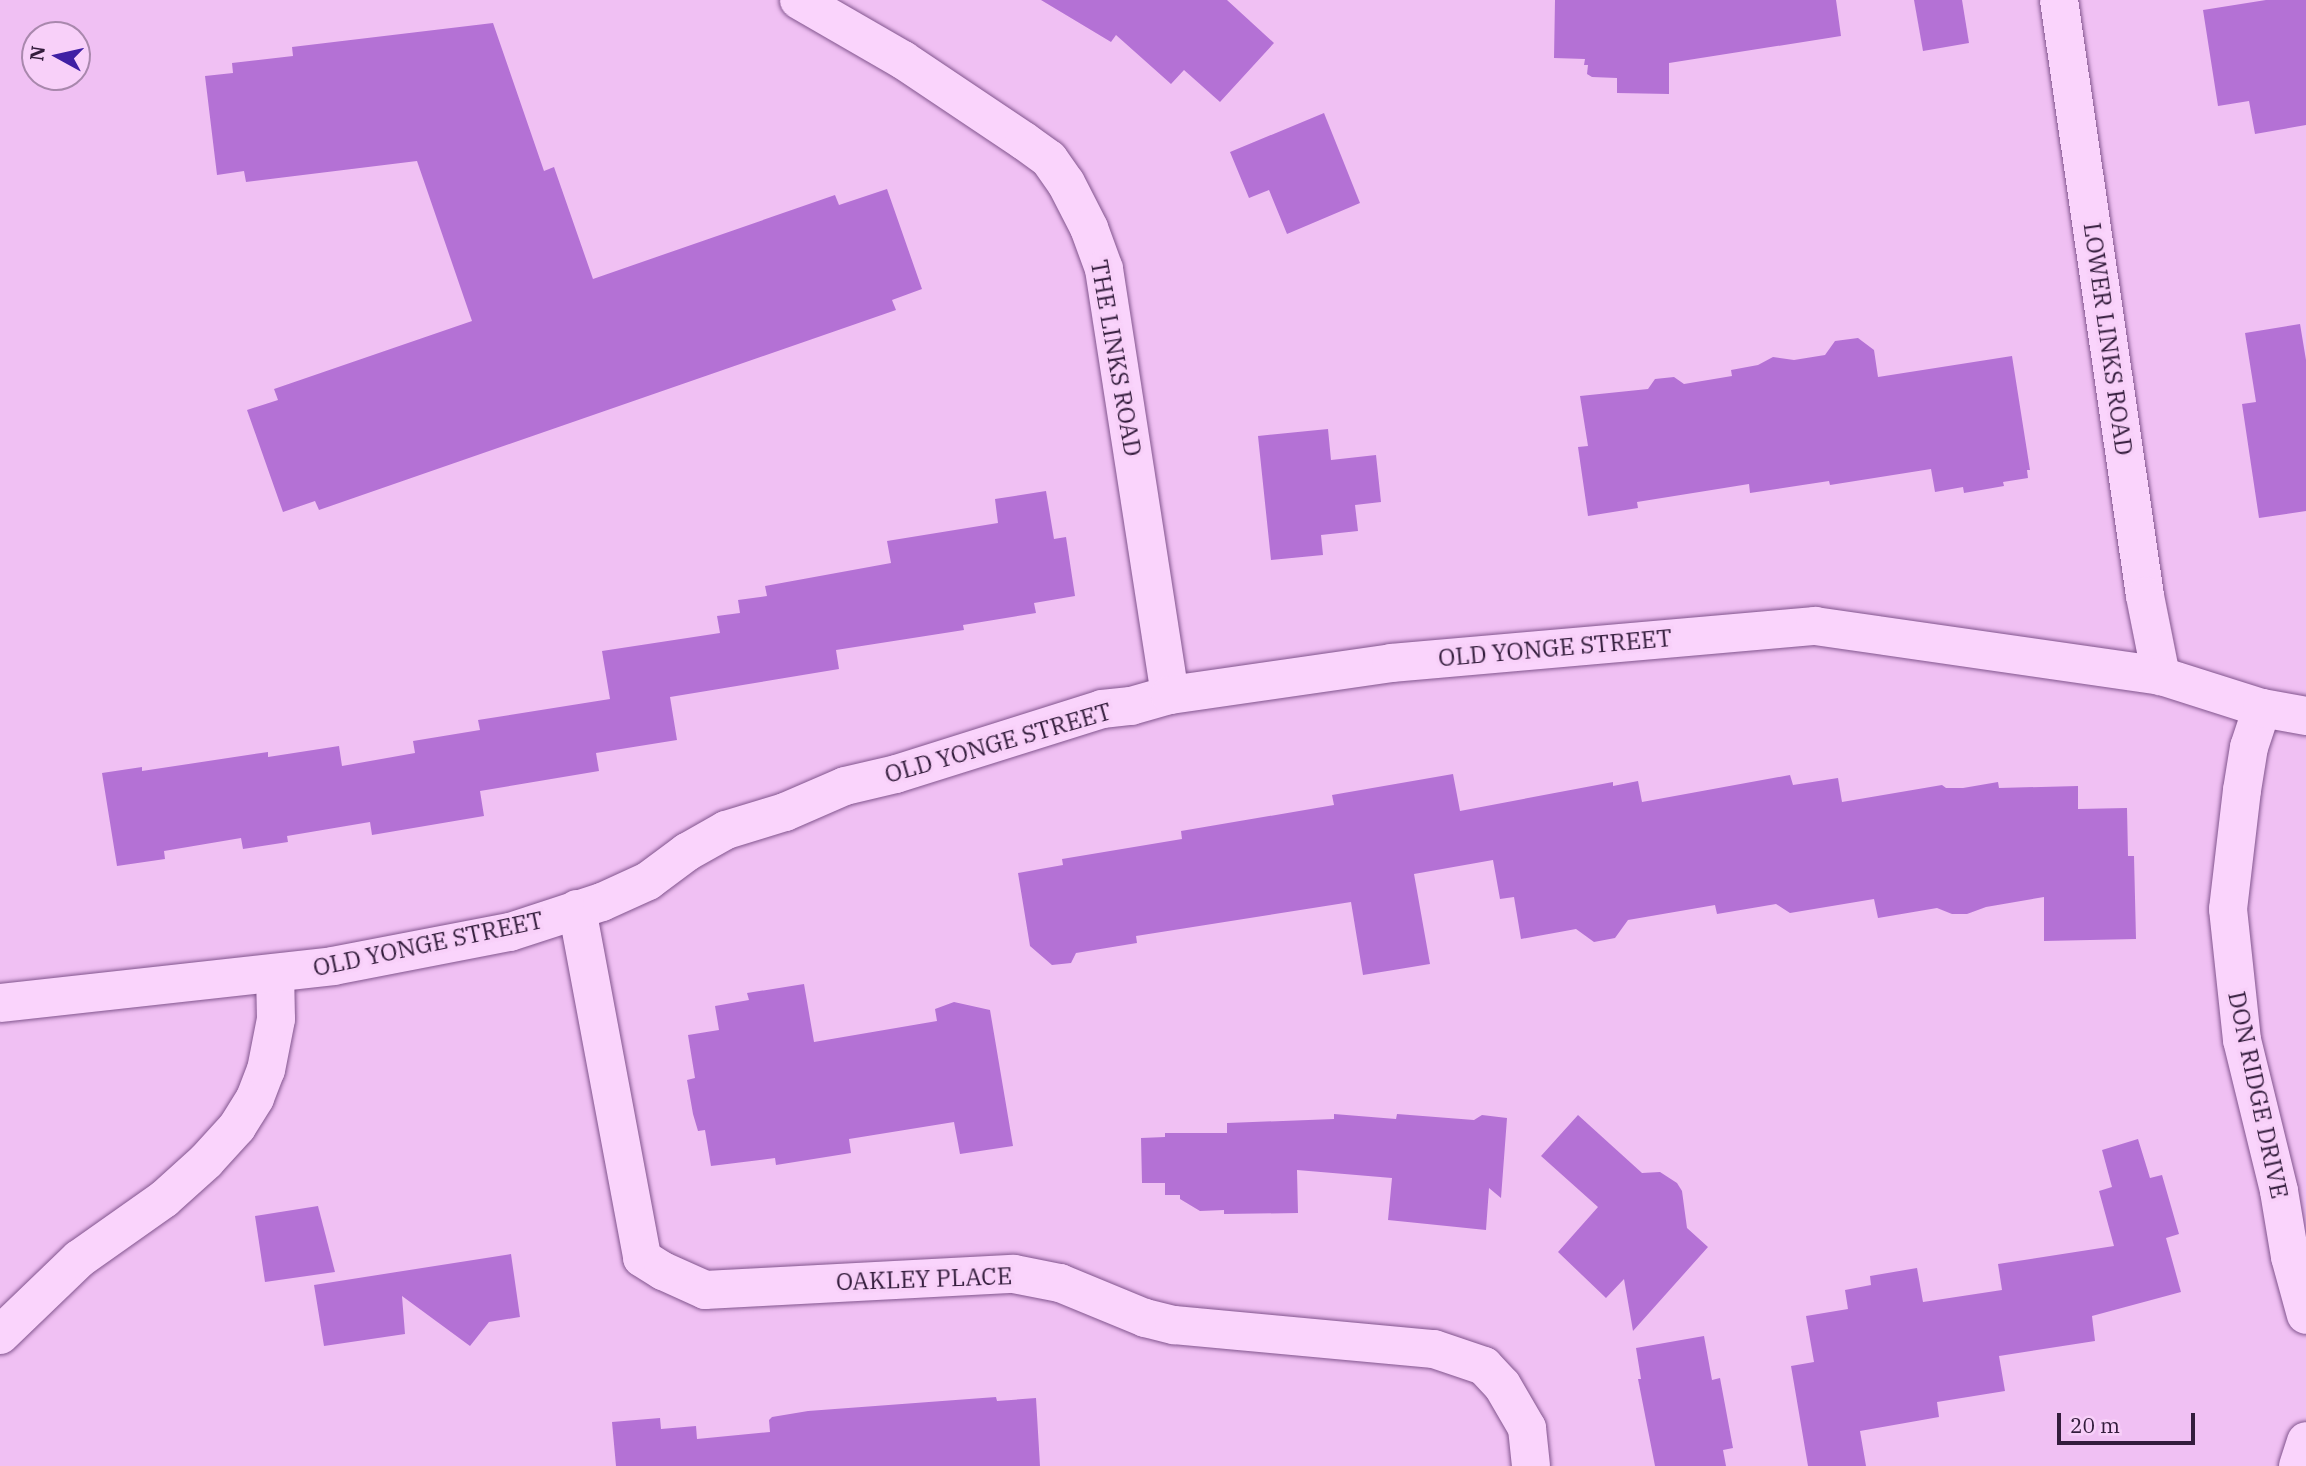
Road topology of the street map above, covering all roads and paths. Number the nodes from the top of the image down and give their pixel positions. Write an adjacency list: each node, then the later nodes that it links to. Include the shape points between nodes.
1 (799, 0): 4 (street, THE LINKS ROAD, via 903,60 1024,141 1049,159 1066,183 1104,269)
2 (2059, 0): 3 (street, LOWER LINKS ROAD, via 2143,582)
3 (2161, 676): 4 (street, OLD YONGE STREET, via 1815,626 1391,663); 5 (street, OLD YONGE STREET)
4 (1170, 695): 7 (street, OLD YONGE STREET, via 1102,709 845,786 726,830 648,881)
5 (2262, 708): 6 (street, OLD YONGE STREET); 10 (street, DON RIDGE DRIVE, via 2249,747 2228,909 2242,1041)
6 (2306, 716)
7 (577, 909): 8 (street, OLD YONGE STREET, via 510,932 377,959); 13 (street, OAKLEY PLACE, via 642,1258 663,1271 705,1290 1014,1274 1060,1283 1167,1324 1434,1349 1484,1366 1503,1385 1527,1428)
8 (275, 973): 9 (street, OLD YONGE STREET); 11 (street, via 276,1018 266,1070 256,1098 237,1127 164,1199 79,1259)
9 (0, 1003)
10 (2306, 1315)
11 (0, 1335)
12 (2306, 1441): 14 (street)
13 (1531, 1466)
14 (2298, 1466)

